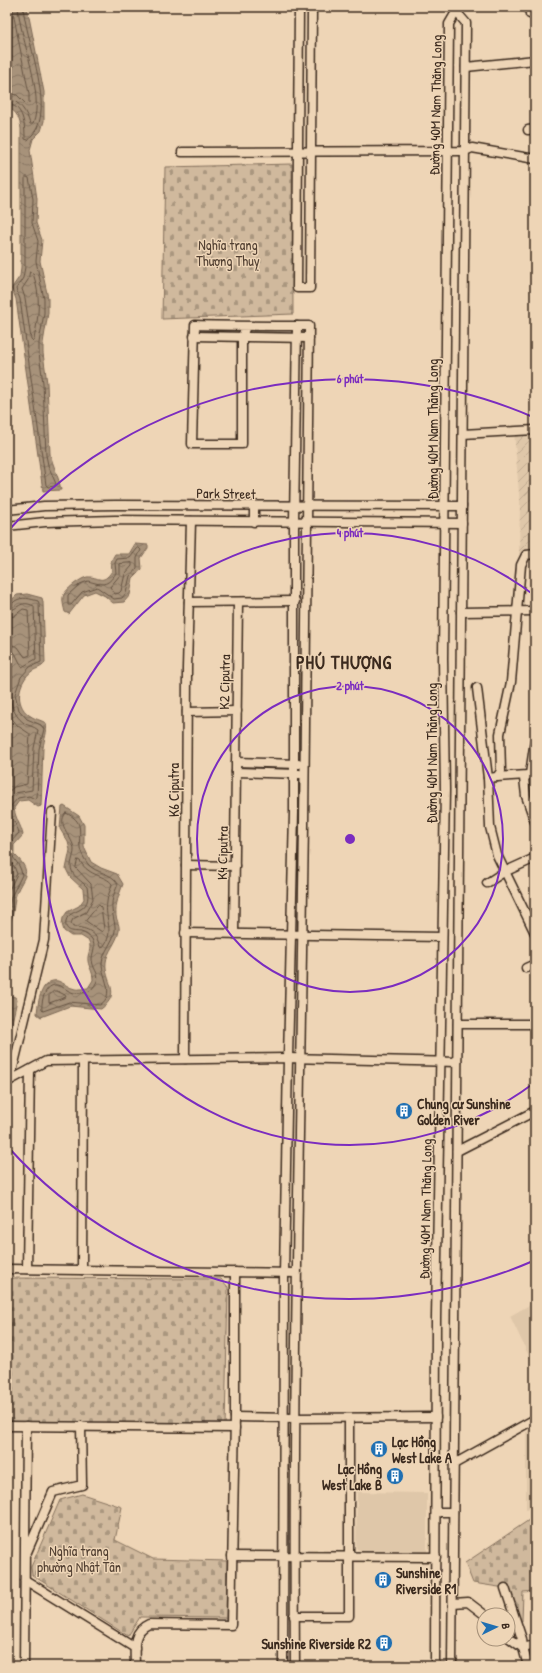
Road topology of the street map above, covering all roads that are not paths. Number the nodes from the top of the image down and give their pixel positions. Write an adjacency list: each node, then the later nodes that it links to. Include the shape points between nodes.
1 (299, 7): 9 (street)
2 (312, 7): 10 (street)
3 (454, 10): 5 (street, Đường 40M Nam Thăng Long, via 466,23); 6 (street, Đường 40M Nam Thăng Long, via 449,24)
4 (535, 60): 5 (street)
5 (466, 67): 7 (street, Đường 40M Nam Thăng Long)
6 (447, 151): 7 (street); 10 (street); 23 (street, Đường 40M Nam Thăng Long)
7 (465, 151): 11 (street, via 472,148); 19 (street, Đường 40M Nam Thăng Long)
8 (182, 152): 9 (street)
9 (298, 152): 10 (street); 10 (street, via 297,288 310,288)
10 (310, 152)
11 (535, 159)
12 (246, 326): 13 (street); 14 (street, via 195,326); 15 (street)
13 (296, 326): 16 (street); 17 (street, via 309,326)
14 (194, 336): 15 (street); 15 (street, via 192,444 242,444)
15 (242, 337): 16 (street)
16 (296, 338): 17 (street); 21 (street)
17 (309, 338): 22 (street)
18 (535, 430): 19 (street)
19 (463, 434): 24 (street, Đường 40M Nam Thăng Long)
20 (254, 506): 21 (street, Park Street); 25 (street, Park Street, via 76,505); 27 (street)
21 (294, 506): 22 (street, Park Street); 28 (street)
22 (307, 506): 23 (street, Park Street); 29 (street)
23 (445, 506): 24 (street, Park Street); 30 (street, Đường 40M Nam Thăng Long)
24 (462, 506): 31 (street, Đường 40M Nam Thăng Long)
25 (7, 510)
26 (191, 521): 27 (street, Park Street); 32 (street, Park Street, via 60,521); 35 (street, K6 Ciputra)
27 (254, 522): 28 (street, Park Street)
28 (294, 522): 29 (street, Park Street); 34 (street)
29 (307, 522): 30 (street, Park Street); 46 (street)
30 (445, 523): 31 (street, Park Street); 64 (street, Đường 40M Nam Thăng Long)
31 (462, 523): 39 (street, Đường 40M Nam Thăng Long)
32 (7, 526)
33 (535, 554): 37 (street, via 526,555 521,564)
34 (295, 601): 36 (street); 45 (street)
35 (190, 602): 36 (street); 42 (street, K6 Ciputra)
36 (238, 602): 41 (street, K2 Ciputra)
37 (517, 611): 38 (street); 39 (street); 51 (street, via 511,682 500,734 501,771)
38 (535, 611)
39 (461, 612): 67 (street, Đường 40M Nam Thăng Long)
40 (476, 688): 51 (street)
41 (237, 711): 42 (street); 44 (street, K2 Ciputra)
42 (187, 712): 55 (street, K6 Ciputra)
43 (535, 740): 50 (street)
44 (236, 762): 45 (street); 47 (street, K2 Ciputra)
45 (294, 764): 46 (street); 48 (street)
46 (305, 764): 49 (street)
47 (236, 772): 48 (street); 56 (street, K4 Ciputra)
48 (294, 774): 49 (street); 62 (street)
49 (304, 774): 63 (street)
50 (532, 774): 51 (street); 53 (street, via 524,778 526,796)
51 (493, 778): 57 (street, via 490,827)
52 (52, 812): 76 (street, via 44,940)
53 (535, 822)
54 (535, 858): 57 (street)
55 (186, 865): 56 (street); 59 (street, K6 Ciputra)
56 (235, 866): 61 (street, K4 Ciputra)
57 (504, 872): 58 (street); 60 (street)
58 (487, 884)
59 (185, 933): 61 (street); 71 (street, K6 Ciputra)
60 (535, 933)
61 (234, 934): 62 (street)
62 (292, 935): 63 (street); 69 (street)
63 (302, 936): 64 (street); 70 (street)
64 (442, 937): 73 (street, Đường 40M Nam Thăng Long)
65 (535, 964): 66 (street)
66 (526, 968)
67 (458, 1024): 68 (street); 74 (street, Đường 40M Nam Thăng Long)
68 (535, 1024)
69 (288, 1058): 70 (street); 71 (street); 84 (street)
70 (299, 1058): 73 (street); 83 (street)
71 (184, 1059): 72 (street)
72 (83, 1060): 75 (street, via 46,1061); 81 (street)
73 (440, 1062): 74 (street); 86 (street, Đường 40M Nam Thăng Long)
74 (457, 1062): 78 (street, Đường 40M Nam Thăng Long)
75 (30, 1070): 76 (street); 80 (street)
76 (9, 1081)
77 (535, 1111): 78 (street)
78 (457, 1151): 95 (street, Đường 40M Nam Thăng Long)
79 (7, 1269): 80 (street)
80 (27, 1269): 81 (street)
81 (82, 1270): 82 (street)
82 (235, 1272): 84 (street); 85 (street)
83 (296, 1273): 84 (street); 88 (street)
84 (284, 1274): 87 (street)
85 (235, 1417): 87 (street); 94 (street)
86 (436, 1417): 89 (street); 96 (street, Đường 40M Nam Thăng Long)
87 (284, 1418): 88 (street); 100 (street)
88 (294, 1418): 89 (street); 101 (street)
89 (349, 1418): 102 (street)
90 (535, 1419): 95 (street)
91 (7, 1426): 92 (street)
92 (26, 1426): 93 (street); 98 (street)
93 (81, 1426): 94 (street); 98 (street, via 82,1485 54,1492)
94 (235, 1428): 99 (street)
95 (454, 1464): 97 (street, Đường 40M Nam Thăng Long)
96 (436, 1512): 97 (street); 103 (street, Đường 40M Nam Thăng Long)
97 (453, 1512): 106 (street, Đường 40M Nam Thăng Long)
98 (25, 1556): 104 (street)
99 (232, 1556): 100 (street); 111 (street, via 231,1625 149,1624 138,1631)
100 (283, 1556): 101 (street); 115 (street)
101 (293, 1556): 102 (street); 108 (street)
102 (349, 1557): 103 (street); 108 (street, via 349,1616)
103 (436, 1557): 117 (street, Đường 40M Nam Thăng Long)
104 (25, 1580): 111 (street); 113 (street)
105 (505, 1588): 112 (street, via 522,1639)
106 (453, 1604): 107 (street, via 468,1602); 118 (street, Đường 40M Nam Thăng Long)
107 (476, 1608)
108 (294, 1616): 116 (street)
109 (516, 1643): 112 (street)
110 (535, 1645): 112 (street)
111 (135, 1648): 114 (street)
112 (522, 1648): 119 (street)
113 (24, 1666)
114 (134, 1666)
115 (283, 1666)
116 (295, 1666)
117 (435, 1666)
118 (452, 1666)
119 (528, 1666)

